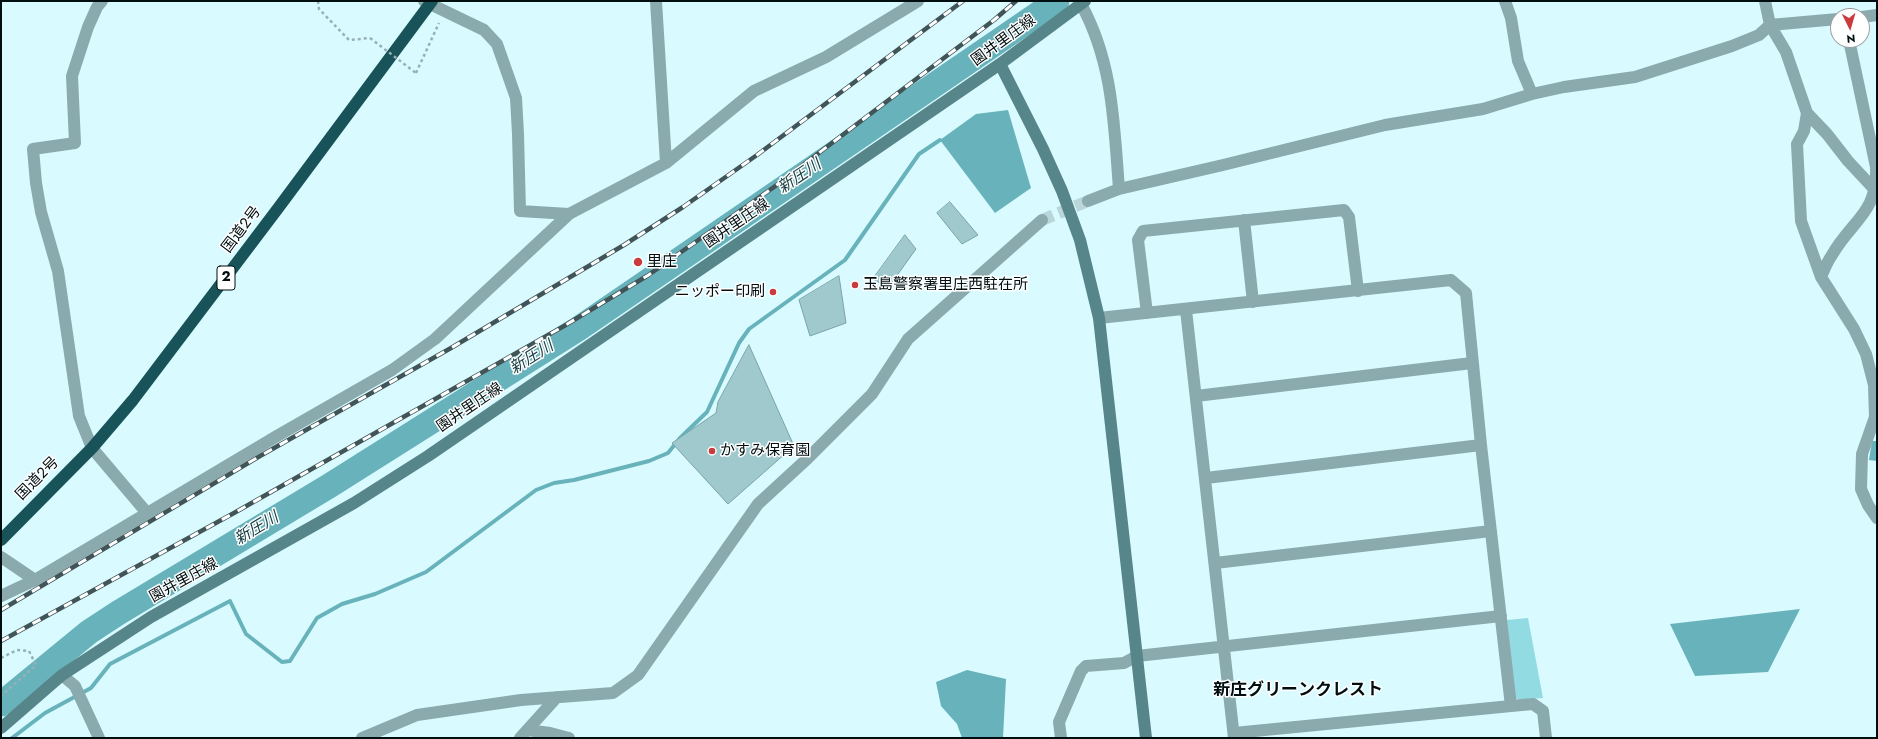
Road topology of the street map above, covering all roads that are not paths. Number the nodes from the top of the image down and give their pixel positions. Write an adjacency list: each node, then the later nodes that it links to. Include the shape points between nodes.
1 (102, 1): 31 (street, via 88,27 72,76 75,143 33,149 41,212 58,271 79,416)
2 (656, 1): 14 (street)
3 (918, 1): 14 (street, via 826,57 754,91)
4 (1505, 1): 12 (street, via 1511,18 1518,61)
5 (1765, 1): 9 (street)
6 (429, 2): 18 (street, via 484,30 497,44 516,98 520,211); 31 (highway, 国道2号 / 2, via 275,213 133,400)
7 (1083, 2): 11 (main road, 園井里庄線); 15 (street, via 1107,70)
8 (1830, 20): 9 (street)
9 (1770, 25): 12 (street, via 1759,34 1732,46 1634,77); 13 (street, via 1786,52)
10 (1851, 48): 16 (street, via 1876,167)
11 (1000, 64): 26 (main road, via 1062,191 1080,240); 44 (main road, 園井里庄線, via 428,456 354,503 151,617)
12 (1532, 94): 15 (street, via 1483,109 1385,125)
13 (1807, 113): 16 (street); 21 (street, via 1804,131 1797,144 1801,221)
14 (666, 163): 18 (street)
15 (1119, 189): 17 (street)
16 (1875, 190): 21 (street, via 1862,218 1832,254)
17 (1088, 201)
18 (569, 214): 33 (street, via 435,339 392,370)
19 (1042, 220): 45 (street, via 908,339 872,394 758,504 638,675 613,692)
20 (1244, 220): 22 (street, via 1344,210 1349,217); 23 (street); 25 (street, via 1143,231 1138,240)
21 (1821, 277): 29 (street, via 1854,329 1866,354 1874,385 1875,417)
22 (1358, 291): 23 (street); 27 (street, via 1451,280 1466,293)
23 (1253, 302): 24 (street)
24 (1186, 310): 25 (street); 28 (street)
25 (1147, 313): 26 (street)
26 (1099, 318): 43 (main road)
27 (1472, 363): 28 (street); 30 (street)
28 (1196, 396): 32 (street)
29 (1872, 436): 34 (street, via 1862,454 1861,489)
30 (1481, 445): 32 (street); 35 (street)
31 (92, 448): 33 (street); 36 (highway, 国道2号 / 2)
32 (1206, 478): 38 (street)
33 (147, 513): 39 (street)
34 (1877, 518)
35 (1491, 532): 38 (street); 41 (street)
36 (1, 540)
37 (1, 556): 39 (street)
38 (1215, 563): 42 (street)
39 (35, 580): 40 (street)
40 (1, 596)
41 (1501, 616): 42 (street); 46 (street)
42 (1224, 647): 43 (street); 49 (street)
43 (1137, 656): 53 (street, via 1124,663 1086,666 1081,671 1059,722); 54 (main road)
44 (62, 675): 47 (main road, 園井里庄線); 50 (street, via 75,686)
45 (557, 697): 48 (street); 51 (street, via 418,715)
46 (1511, 706): 49 (street); 55 (street, via 1533,704 1543,711)
47 (1, 728)
48 (524, 734): 52 (street, via 550,733)
49 (1234, 736)
50 (99, 738)
51 (362, 738)
52 (569, 738)
53 (1061, 738)
54 (1146, 738)
55 (1546, 738)

